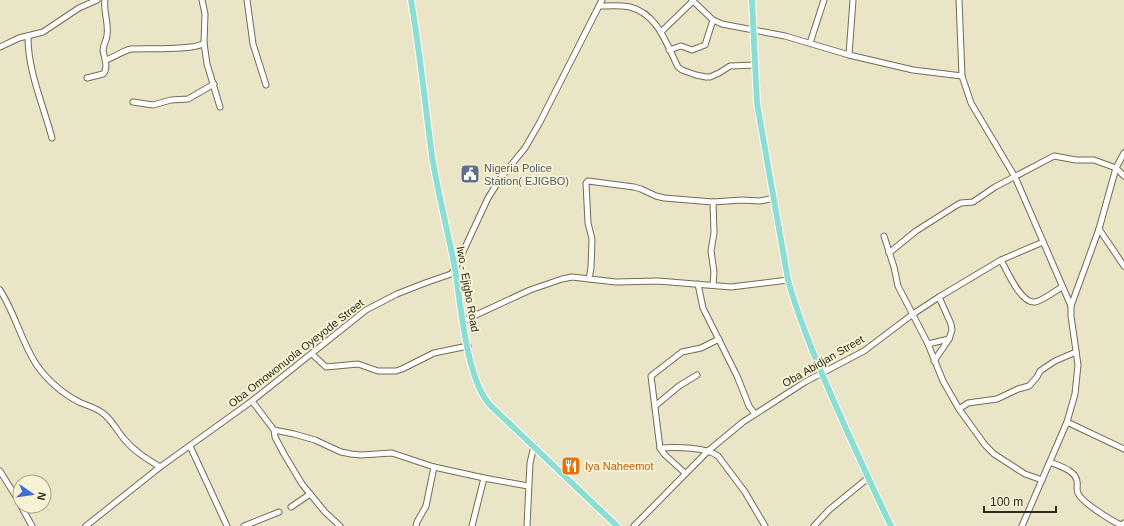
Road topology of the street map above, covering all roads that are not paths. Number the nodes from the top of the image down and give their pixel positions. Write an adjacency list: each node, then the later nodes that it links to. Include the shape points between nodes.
1 (97, 0): 16 (street, via 79,8 43,32)
2 (105, 0): 22 (street, via 108,33 103,49)
3 (202, 0): 17 (street, via 206,18)
4 (248, 0): 27 (street, via 253,44)
5 (411, 0): 43 (main road, Iwo - Ejigbo Road, via 434,164)
6 (602, 0): 12 (street)
7 (692, 0): 13 (street); 15 (street)
8 (752, 0): 14 (main road)
9 (824, 0): 18 (street)
10 (852, 0): 21 (street)
11 (959, 0): 24 (street)
12 (599, 6): 15 (street, via 631,7 642,12); 43 (street, via 525,148 488,198)
13 (713, 20): 14 (street); 20 (street, via 705,45 692,50 682,46)
14 (753, 31): 18 (street, via 774,33); 23 (main road)
15 (661, 32): 20 (street)
16 (28, 37): 19 (street); 30 (street, via 29,58)
17 (204, 43): 22 (street, via 188,48 132,49); 26 (street, via 207,64)
18 (810, 43): 21 (street)
19 (0, 46)
20 (669, 50): 23 (street, via 678,67 701,76 710,77 730,66)
21 (849, 55): 24 (street, via 913,70)
22 (106, 60): 25 (street, via 105,73)
23 (755, 65): 35 (main road, via 756,96)
24 (962, 76): 34 (street, via 970,103)
25 (87, 78)
26 (214, 84): 28 (street, via 188,99 153,105); 29 (street)
27 (266, 86)
28 (133, 102)
29 (220, 107)
30 (52, 138)
31 (1124, 153): 32 (street)
32 (1116, 168): 33 (street); 34 (street, via 1094,160 1054,156); 37 (street)
33 (1124, 176)
34 (1015, 177): 39 (street); 40 (street, via 973,202 957,205)
35 (774, 198): 36 (street); 45 (main road)
36 (713, 202): 44 (street, via 664,198 641,189 588,181 588,223 592,239); 47 (street)
37 (1099, 230): 42 (street); 50 (street)
38 (884, 236): 40 (street)
39 (1043, 242): 41 (street, Oba Abidjan Street); 48 (street)
40 (889, 253): 54 (street, via 898,286)
41 (1002, 260): 48 (street, via 1016,290 1030,302 1037,302); 52 (street, Oba Abidjan Street)
42 (1123, 262)
43 (455, 269): 55 (main road, Iwo - Ejigbo Road); 61 (street, Oba Omowonuola Oyeyode Street, via 451,274 397,294 366,310)
44 (589, 279): 46 (street); 55 (street, via 562,279 530,290)
45 (788, 280): 47 (street, via 730,286); 63 (main road)
46 (698, 284): 47 (street); 56 (street, via 703,308)
47 (713, 285)
48 (1062, 287): 51 (street)
49 (0, 290): 77 (street, via 23,340 44,374 69,396 105,415 129,444)
50 (1076, 293): 51 (street); 53 (street)
51 (1066, 294): 53 (street)
52 (939, 297): 54 (street, Oba Abidjan Street); 57 (street, via 951,324)
53 (1071, 306): 60 (street)
54 (913, 314): 58 (street); 63 (street, Oba Abidjan Street, via 875,344)
55 (463, 321): 59 (main road, Iwo - Ejigbo Road)
56 (719, 339): 66 (street, via 701,348 682,352 652,374 650,378); 68 (street, via 749,406)
57 (949, 339): 58 (street); 62 (street)
58 (928, 344): 62 (street)
59 (468, 346): 61 (street, via 434,353 396,371 378,371 358,364 326,366); 72 (main road, Iwo - Ejigbo Road, via 478,386 486,401)
60 (1076, 352): 67 (street, via 1040,371 1029,386 993,401 968,403); 69 (street, via 1076,385)
61 (312, 354): 65 (street, Oba Omowonuola Oyeyode Street)
62 (934, 361): 67 (street)
63 (821, 373): 68 (street, Oba Abidjan Street); 82 (main road)
64 (697, 375): 66 (street)
65 (252, 401): 70 (street); 71 (street, Oba Omowonuola Oyeyode Street)
66 (655, 406): 73 (street)
67 (959, 409): 83 (street, via 985,446 994,454 1025,474)
68 (756, 414): 75 (street, Oba Abidjan Street)
69 (1067, 422): 74 (street); 76 (street)
70 (274, 430): 78 (street, via 315,440 340,452 361,455 392,452); 86 (street, via 284,454)
71 (190, 446): 77 (street, Oba Omowonuola Oyeyode Street); 94 (street)
72 (534, 446): 84 (street); 100 (main road, Iwo - Ejigbo Road)
73 (660, 448): 75 (street); 80 (street)
74 (1124, 449)
75 (708, 450): 80 (street, Oba Abidjan Street); 102 (street, via 718,456 745,492)
76 (1050, 462): 83 (street); 90 (street, via 1073,472 1077,479 1077,493 1082,498 1113,521 1121,525)
77 (160, 467): 93 (street, Oba Omowonuola Oyeyode Street)
78 (434, 467): 81 (street); 97 (street, via 426,506)
79 (0, 471): 85 (street)
80 (685, 473): 101 (street, Oba Abidjan Street)
81 (484, 478): 84 (street); 98 (street)
82 (868, 478): 103 (street); 104 (main road)
83 (1042, 480): 91 (street)
84 (528, 486): 99 (street)
85 (12, 490)
86 (310, 494): 87 (street); 96 (street)
87 (291, 507)
88 (279, 512): 95 (street)
89 (26, 514): 92 (street)
90 (1124, 523)
91 (1023, 525)
92 (32, 526)
93 (86, 526)
94 (227, 526)
95 (244, 526)
96 (340, 526)
97 (416, 526)
98 (472, 526)
99 (527, 526)
100 (616, 526)
101 (634, 526)
102 (765, 526)
103 (814, 526)
104 (891, 526)

